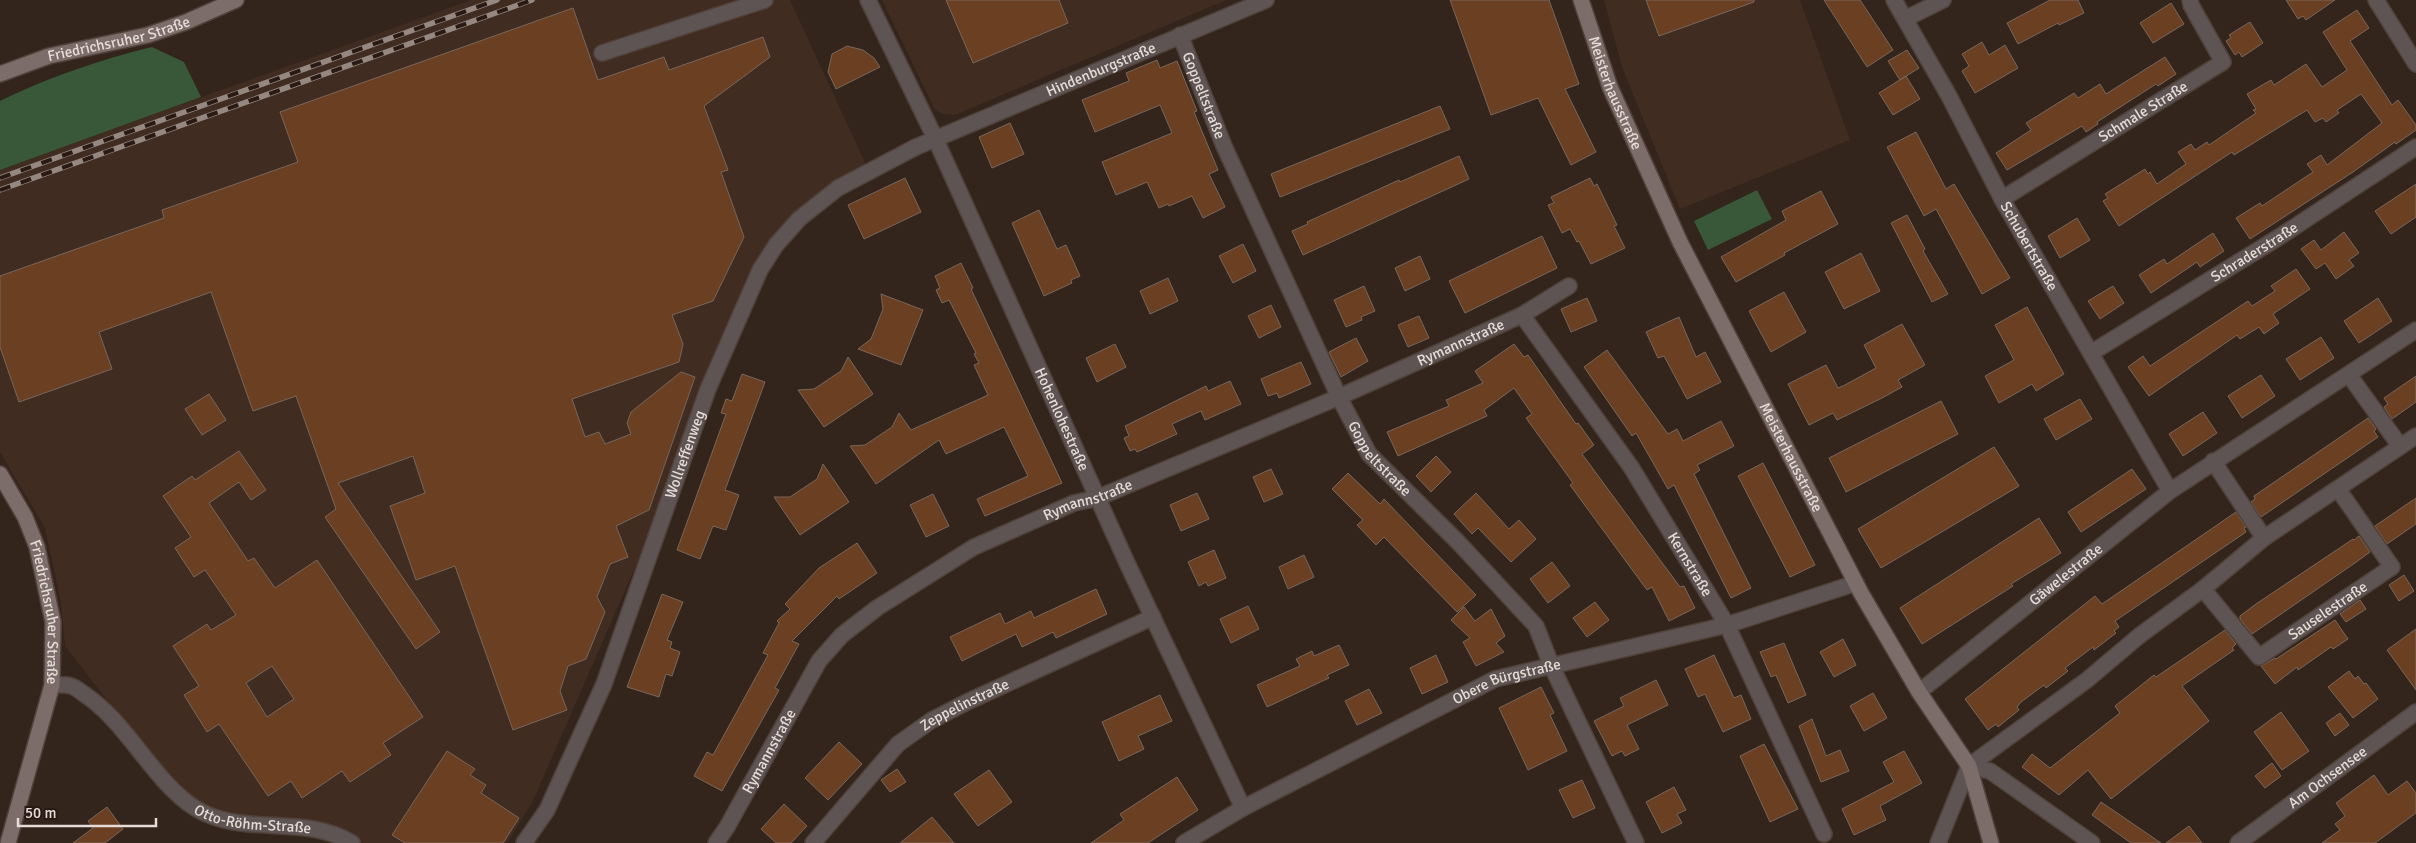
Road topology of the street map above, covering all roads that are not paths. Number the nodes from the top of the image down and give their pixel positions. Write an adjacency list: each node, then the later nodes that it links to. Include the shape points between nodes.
1 (236, 0): 14 (street, Friedrichsruher Straße, via 148,35 49,56)
2 (765, 0): 12 (street)
3 (868, 0): 15 (street, Hohenlohestraße)
4 (1266, 0): 11 (street, Hindenburgstraße)
5 (1581, 0): 32 (street, Meisterhausstraße, via 1610,87 1680,242)
6 (1894, 0): 10 (street, Schubertstraße)
7 (1943, 0): 10 (street)
8 (2190, 0): 17 (street, Schmale Straße, via 2223,62)
9 (2376, 0): 13 (street)
10 (1905, 19): 17 (street, Schubertstraße, via 1950,96)
11 (1180, 36): 15 (street, Hindenburgstraße); 23 (street, Goppeltstraße, via 1224,146)
12 (602, 53)
13 (2416, 64)
14 (0, 74)
15 (935, 138): 30 (street, Hohenlohestraße); 45 (street, Wollreffenweg, via 838,188 799,219 760,270 708,388 604,684 547,810)
16 (2416, 147): 21 (street, Schraderstraße, via 2276,239)
17 (2002, 199): 21 (street, Schubertstraße)
18 (1569, 286): 19 (street, Rymannstraße)
19 (1522, 315): 23 (street, Rymannstraße); 35 (street, Kernstraße, via 1631,467)
20 (2416, 330): 22 (street, Gäwelestraße)
21 (2091, 353): 29 (street, Schubertstraße)
22 (2349, 375): 25 (street); 26 (street, Gäwelestraße)
23 (1339, 397): 30 (street, Rymannstraße); 36 (street, Goppeltstraße, via 1369,454 1458,542 1536,626)
24 (2416, 436): 25 (street)
25 (2400, 446): 28 (street)
26 (2214, 461): 29 (street, Gäwelestraße); 31 (street)
27 (0, 474): 37 (street, Friedrichsruher Straße, via 25,517 37,546 53,622)
28 (2338, 488): 31 (street); 33 (street, Sauselestraße, via 2392,567 2259,657)
29 (2170, 491): 38 (street, Gäwelestraße)
30 (1097, 498): 34 (street, Hohenlohestraße); 46 (street, Rymannstraße, via 1074,503 974,547 877,608 842,635 819,661)
31 (2264, 538): 33 (street)
32 (1856, 583): 35 (street, Obere Bürgstraße); 38 (street, Meisterhausstraße)
33 (2203, 588): 40 (street, via 2087,680)
34 (1153, 617): 41 (street, Hohenlohestraße); 47 (street, Zeppelinstraße, via 932,720 898,744)
35 (1727, 625): 36 (street, Obere Bürgstraße); 42 (street, Kernstraße)
36 (1552, 667): 41 (street, Obere Bürgstraße, via 1495,679); 49 (street, Goppeltstraße)
37 (52, 685): 43 (street, Friedrichsruher Straße); 44 (street, Otto-Röhm-Straße, via 71,686 90,698 169,784 195,807 220,819 246,824 311,827)
38 (1919, 692): 40 (street, Meisterhausstraße)
39 (2416, 712): 53 (street, Am Ochsensee)
40 (1969, 766): 50 (street); 51 (street, Meisterhausstraße); 52 (street, via 1990,772)
41 (1243, 808): 48 (street, Obere Bürgstraße)
42 (1824, 834)
43 (8, 843)
44 (352, 843)
45 (524, 843)
46 (716, 843)
47 (813, 843)
48 (1184, 843)
49 (1636, 843)
50 (1938, 843)
51 (1991, 843)
52 (2092, 843)
53 (2238, 843)

